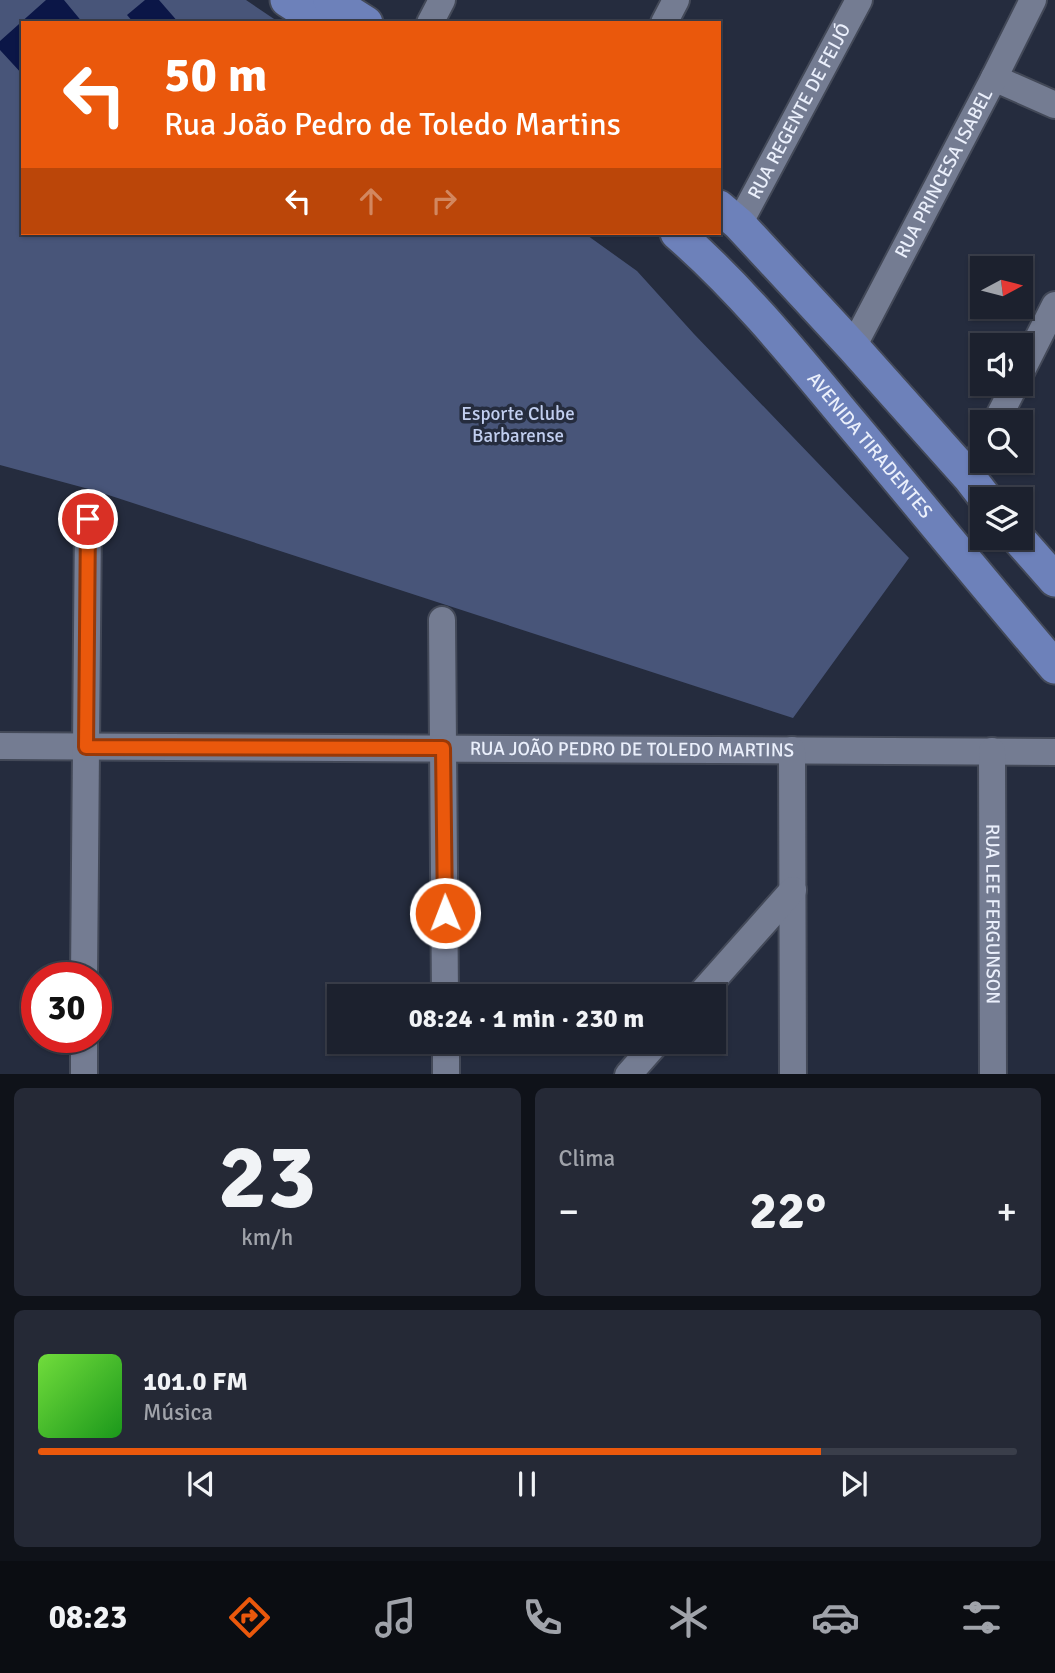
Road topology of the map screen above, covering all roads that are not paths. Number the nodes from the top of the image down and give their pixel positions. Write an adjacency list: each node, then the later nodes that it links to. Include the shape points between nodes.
1 (287, 0): 7 (main road)
2 (330, 0): 8 (main road)
3 (442, 0): 9 (street)
4 (676, 0): 10 (street)
5 (859, 0): 13 (street, RUA REGENTE DE FEIJÓ)
6 (1033, 0): 11 (street, RUA PRINCESA ISABEL)
7 (320, 21)
8 (363, 21)
9 (431, 21)
10 (665, 21)
11 (994, 78): 12 (street); 16 (street, RUA PRINCESA ISABEL)
12 (1055, 105)
13 (729, 216): 16 (main road)
14 (679, 235): 23 (main road, AVENIDA TIRADENTES, via 761,315)
15 (1055, 305): 17 (street)
16 (853, 347): 18 (main road)
17 (1033, 348)
18 (979, 476)
19 (88, 519): 25 (street)
20 (1028, 550): 21 (main road)
21 (1055, 580)
22 (442, 620): 26 (street)
23 (1055, 667)
24 (0, 746): 25 (street, RUA JOÃO PEDRO DE TOLEDO MARTINS)
25 (86, 747): 26 (street, RUA JOÃO PEDRO DE TOLEDO MARTINS); 31 (street)
26 (443, 748): 27 (street, RUA JOÃO PEDRO DE TOLEDO MARTINS); 32 (street)
27 (792, 750): 28 (street, RUA JOÃO PEDRO DE TOLEDO MARTINS); 30 (street)
28 (992, 751): 29 (street, RUA JOÃO PEDRO DE TOLEDO MARTINS); 41 (street, RUA LEE FERGUNSON)
29 (1055, 752)
30 (793, 890): 33 (street); 40 (street)
31 (84, 962)
32 (445, 984)
33 (709, 984)
34 (84, 1053): 37 (street)
35 (446, 1054): 38 (street)
36 (646, 1054): 39 (street)
37 (84, 1074)
38 (446, 1074)
39 (628, 1074)
40 (793, 1074)
41 (993, 1074)

